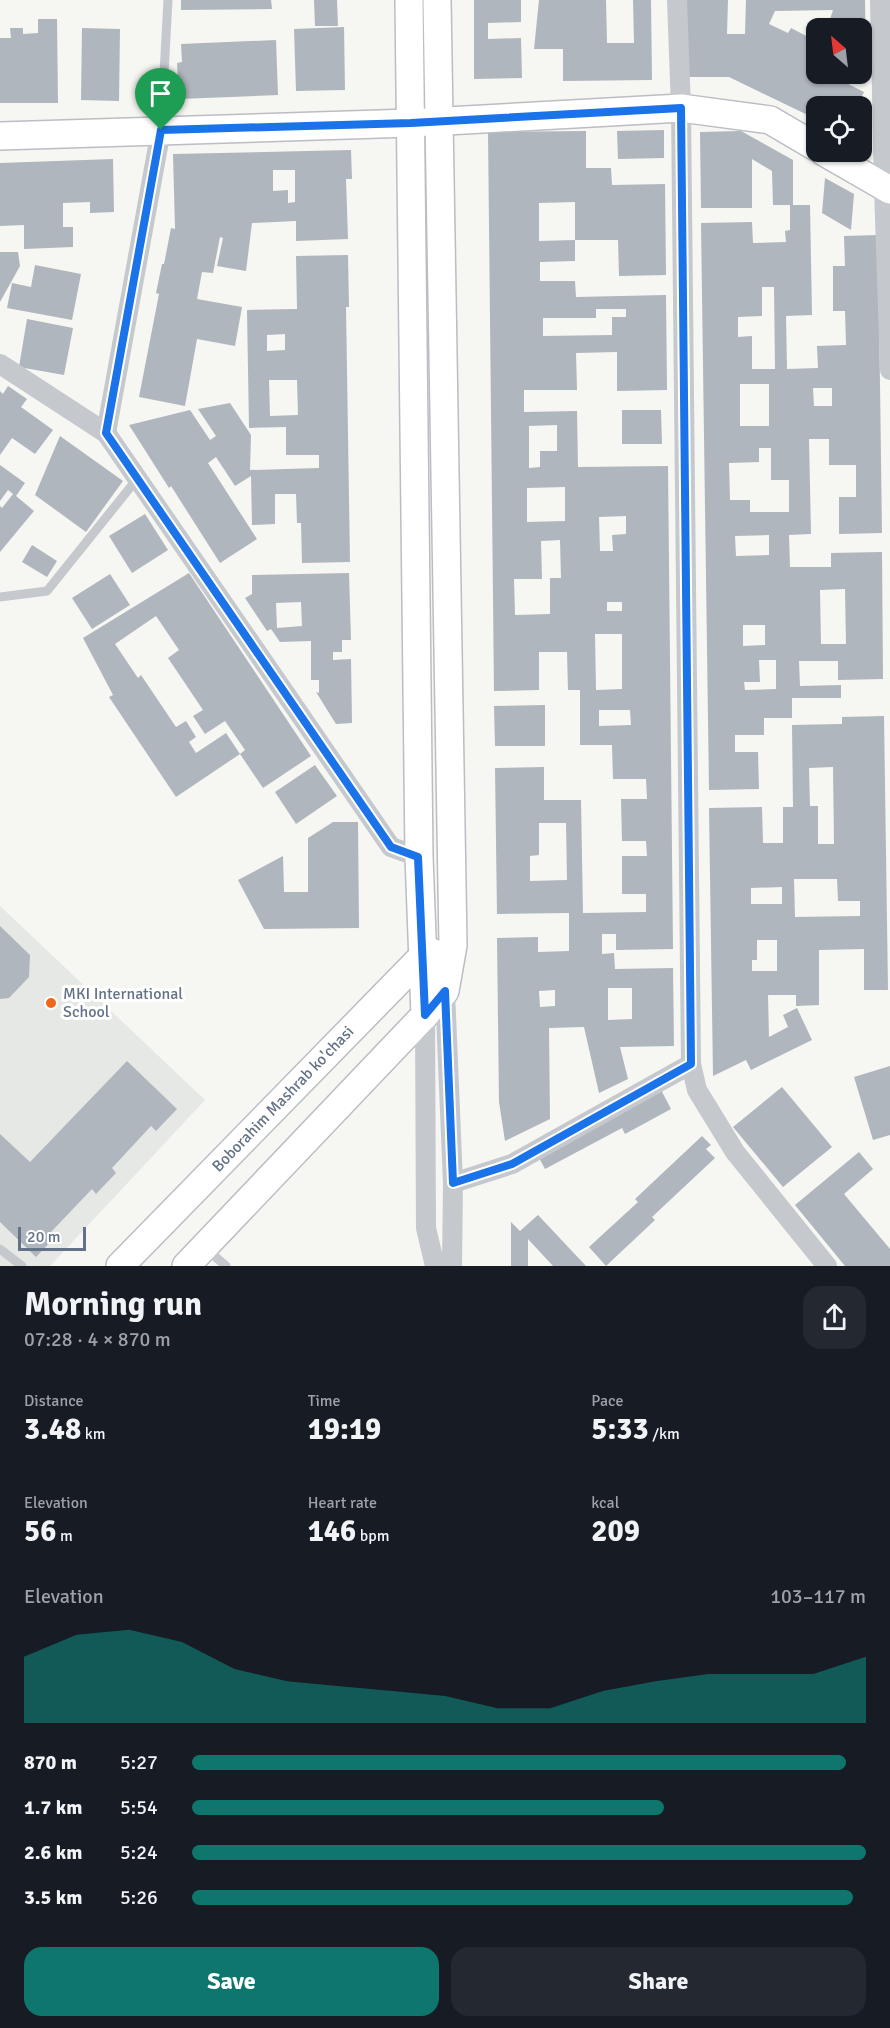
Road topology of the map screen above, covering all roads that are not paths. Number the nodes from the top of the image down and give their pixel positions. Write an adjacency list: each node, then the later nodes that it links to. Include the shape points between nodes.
1 (168, 0): 9 (lane)
2 (409, 0): 8 (main road)
3 (437, 0): 7 (main road)
4 (677, 0): 6 (street)
5 (880, 0): 13 (street)
6 (681, 108): 7 (main road); 11 (main road, via 770,120); 24 (street)
7 (438, 122): 8 (main road); 20 (main road)
8 (411, 123): 9 (main road); 19 (main road)
9 (161, 130): 10 (main road); 16 (street)
10 (0, 136)
11 (806, 141)
12 (841, 162): 13 (main road)
13 (887, 189): 15 (street)
14 (0, 364): 16 (street)
15 (890, 369)
16 (106, 433): 17 (street)
17 (137, 479): 18 (lane, via 47,591); 19 (street, via 391,847)
18 (0, 597)
19 (418, 857): 21 (main road)
20 (453, 945): 21 (main road, Boborahim Mashrab ko'chasi); 22 (main road)
21 (423, 956): 23 (main road); 29 (main road, Boborahim Mashrab ko'chasi)
22 (445, 991): 23 (main road); 25 (street)
23 (425, 1015): 27 (main road); 31 (street, via 426,1228)
24 (691, 1064): 25 (street, via 512,1164); 33 (street, via 697,1090 735,1152)
25 (453, 1183): 32 (street)
26 (0, 1249): 28 (lane)
27 (195, 1257): 30 (lane)
28 (22, 1266)
29 (120, 1266)
30 (226, 1266)
31 (435, 1266)
32 (452, 1266)
33 (827, 1266)

